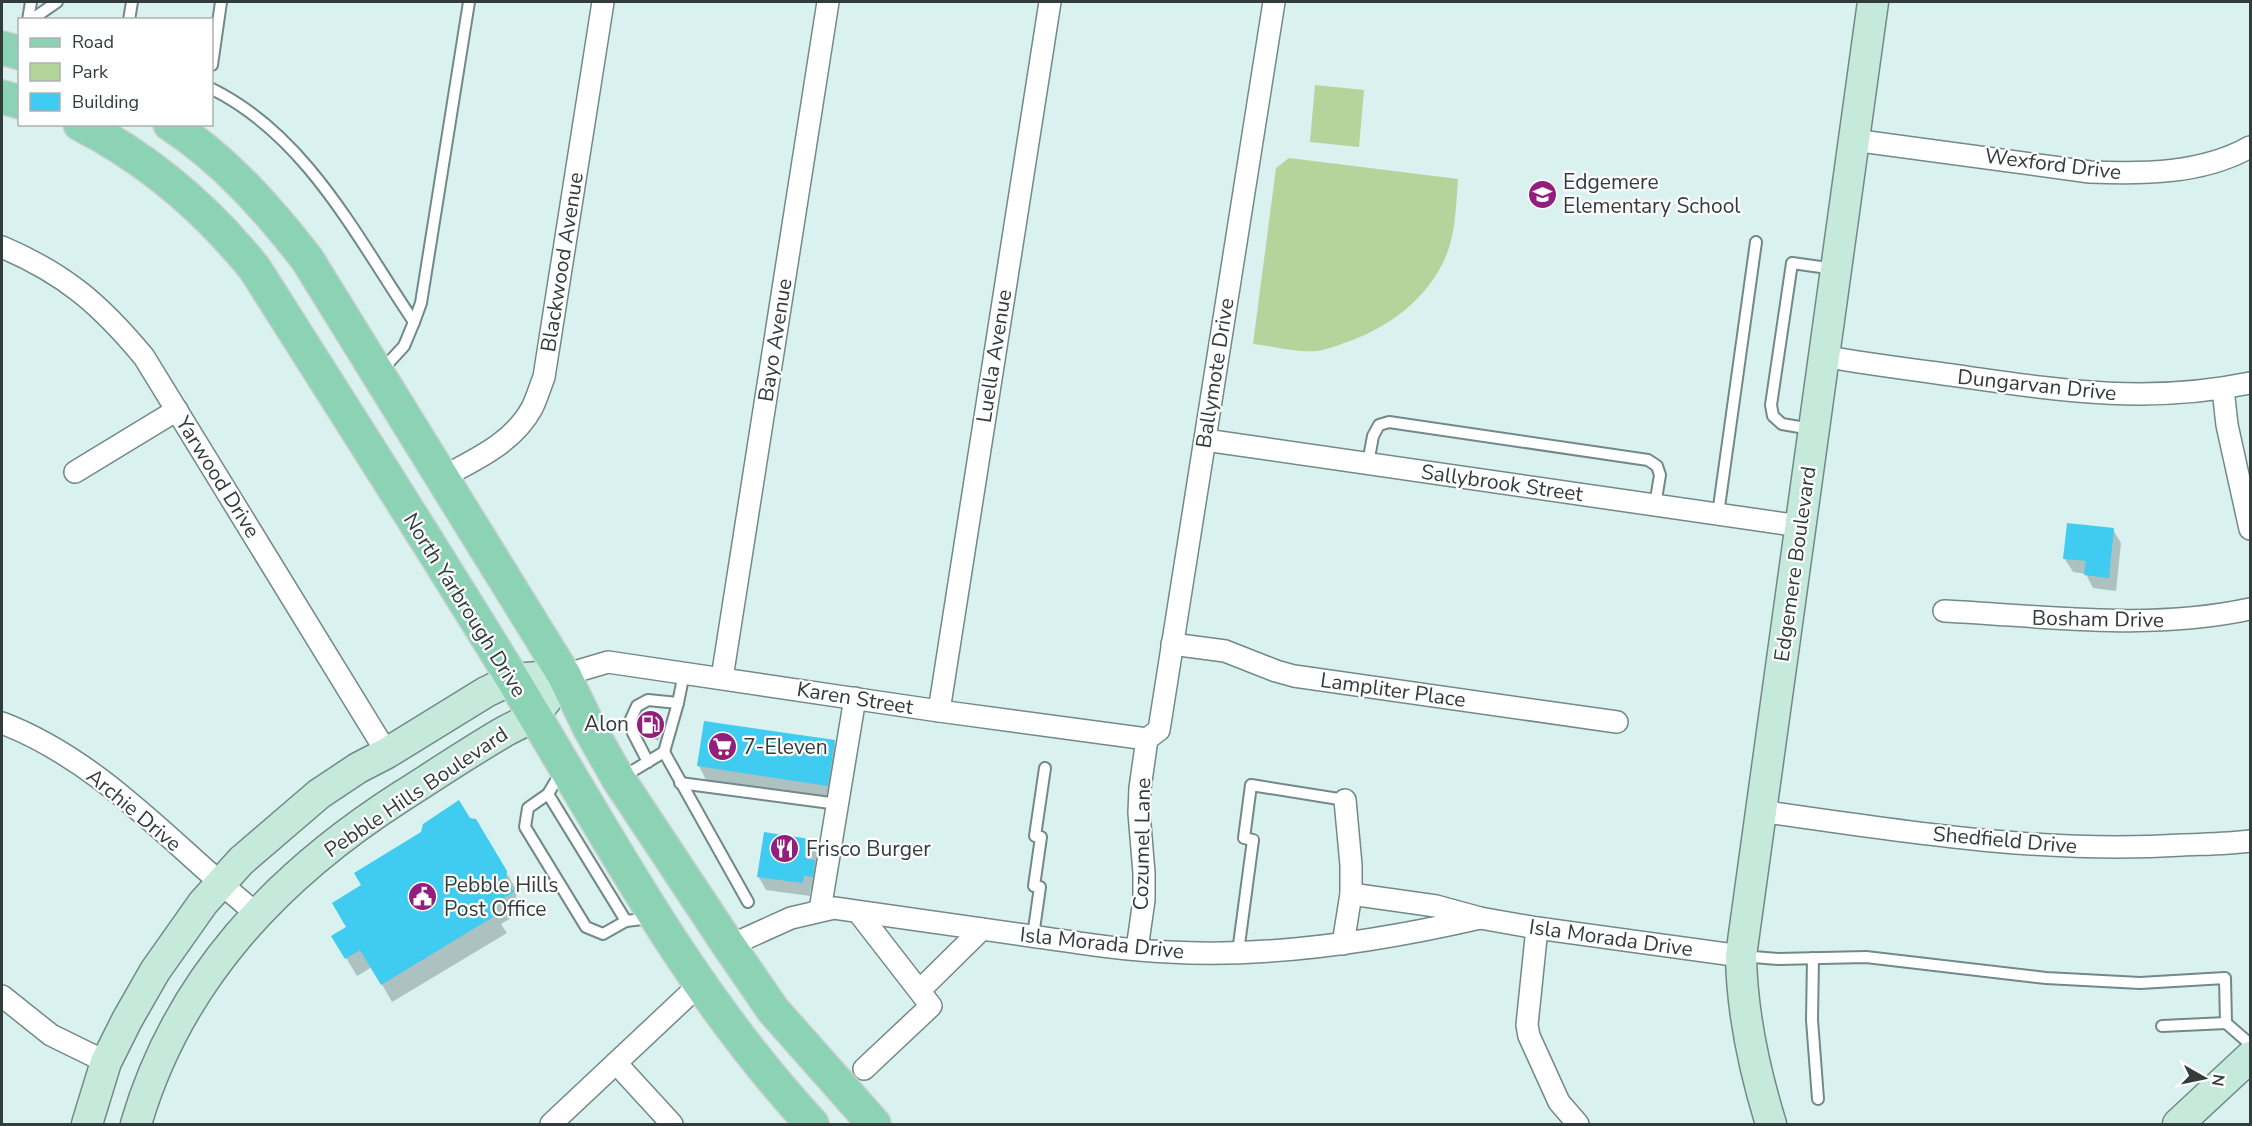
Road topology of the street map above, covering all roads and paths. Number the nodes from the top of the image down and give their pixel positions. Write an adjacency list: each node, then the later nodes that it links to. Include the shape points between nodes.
1 (31, 2): 11 (lane)
2 (57, 2): 12 (lane)
3 (132, 2): 13 (lane)
4 (221, 2): 16 (lane)
5 (469, 2): 29 (lane, via 421,303)
6 (603, 2): 39 (street, Blackwood Avenue, via 544,377 533,406 515,432 489,452)
7 (828, 2): 49 (street, Bayo Avenue)
8 (1050, 2): 53 (street, Luella Avenue)
9 (1274, 2): 36 (street, Ballymote Drive)
10 (1873, 2): 22 (main road, Edgemere Boulevard)
11 (30, 18)
12 (33, 18)
13 (129, 18)
14 (2, 48): 15 (main road)
15 (18, 52)
16 (213, 58)
17 (213, 90): 29 (lane, via 260,121 316,178)
18 (2, 97): 19 (main road)
19 (18, 101)
20 (84, 126): 27 (main road, North Yarbrough Drive, via 146,162 196,203)
21 (185, 129): 24 (main road)
22 (1853, 140): 23 (street, Wexford Drive, via 2090,172 2129,173 2207,164); 28 (main road, Edgemere Boulevard)
23 (2250, 147)
24 (275, 219): 27 (main road); 31 (main road, via 307,259)
25 (1755, 242): 41 (lane)
26 (2, 247): 34 (street, Yarwood Drive, via 58,275 112,320 144,357)
27 (238, 247): 50 (main road, North Yarbrough Drive, via 262,279)
28 (1835, 269): 30 (main road, Edgemere Boulevard); 35 (lane, via 1792,263 1771,405 1773,416 1782,424)
29 (414, 322): 31 (lane, via 404,346)
30 (1823, 356): 33 (street, Dungarvan Drive, via 2004,384 2111,395); 35 (main road, Edgemere Boulevard)
31 (378, 373): 39 (main road)
32 (2250, 383): 33 (street, Dungarvan Drive)
33 (2223, 389): 43 (street)
34 (177, 410): 38 (street); 59 (street, Yarwood Drive)
35 (1813, 429): 42 (main road, Edgemere Boulevard)
36 (1205, 440): 37 (street, Sallybrook Street); 46 (street, Ballymote Drive)
37 (1368, 463): 40 (street, Sallybrook Street); 40 (lane, via 1373,436 1379,425 1389,422 1648,460 1657,466 1660,475)
38 (75, 472)
39 (443, 477): 48 (main road)
40 (1655, 505): 41 (street, Sallybrook Street)
41 (1718, 514): 42 (street, Sallybrook Street)
42 (1800, 526): 68 (main road, Edgemere Boulevard)
43 (2250, 529)
44 (2250, 609): 45 (street, Bosham Drive, via 2179,621 2128,622)
45 (1944, 611)
46 (1172, 644): 55 (street, Lampliter Place, via 1226,651 1294,676); 57 (street, Ballymote Drive, via 1159,730)
47 (684, 673): 48 (street, Karen Street, via 608,662); 49 (street, Karen Street); 52 (lane)
48 (564, 675): 50 (main road); 54 (main road, Pebble Hills Boulevard); 63 (main road)
49 (722, 678): 51 (street, Karen Street)
50 (513, 679): 54 (main road, North Yarbrough Drive); 59 (main road)
51 (855, 698): 53 (street, Karen Street); 67 (street)
52 (678, 703): 58 (lane); 60 (lane, via 648,699 637,706 631,719 633,733)
53 (939, 711): 57 (street, Karen Street)
54 (533, 715): 61 (main road, North Yarbrough Drive); 75 (main road, Pebble Hills Boulevard, via 380,811 299,872)
55 (1617, 722)
56 (2, 723): 70 (street, Archie Drive, via 57,749 94,774)
57 (1148, 739): 83 (street, Cozumel Lane, via 1140,788 1144,900)
58 (664, 752): 60 (lane); 64 (lane)
59 (387, 753): 70 (main road, via 319,794 249,854)
60 (648, 762): 63 (lane)
61 (565, 766): 65 (lane); 77 (main road, North Yarbrough Drive)
62 (1046, 768): 80 (lane, via 1035,836 1041,837 1034,886 1040,887)
63 (620, 780): 82 (main road)
64 (680, 783): 67 (lane); 72 (lane)
65 (548, 794): 77 (lane); 77 (lane, via 528,808 525,827 586,927 603,934)
66 (1346, 800): 71 (street); 84 (lane, via 1251,785 1244,838 1254,840)
67 (838, 804): 73 (street)
68 (1760, 811): 69 (street, Shedfield Drive, via 2020,844 2134,848); 85 (main road, Edgemere Boulevard)
69 (2250, 841)
70 (220, 885): 75 (street, Archie Drive); 94 (main road, via 155,971)
71 (1351, 894): 76 (street, Isla Morada Drive, via 1436,906); 81 (street)
72 (748, 902)
73 (820, 910): 74 (street, Isla Morada Drive); 82 (street, Isla Morada Drive, via 791,918)
74 (858, 912): 79 (street, Isla Morada Drive); 88 (street)
75 (256, 914): 100 (main road, Pebble Hills Boulevard, via 209,972 168,1040)
76 (1480, 918): 78 (street, Isla Morada Drive); 81 (street, Isla Morada Drive, via 1418,933)
77 (641, 919): 87 (main road, North Yarbrough Drive)
78 (1537, 928): 85 (street, Isla Morada Drive); 104 (street, via 1529,1036 1558,1102)
79 (982, 929): 80 (street, Isla Morada Drive); 88 (street)
80 (1032, 936): 83 (street, Isla Morada Drive)
81 (1343, 944): 84 (street, Isla Morada Drive)
82 (729, 946): 103 (main road, via 773,1010)
83 (1137, 949): 84 (street, Isla Morada Drive)
84 (1238, 952)
85 (1741, 956): 86 (lane); 105 (main road, Edgemere Boulevard, via 1750,1050)
86 (1813, 958): 90 (lane, via 1866,957 2046,978 2140,983 2226,978); 97 (lane, via 1812,1020)
87 (700, 984): 95 (street); 98 (main road, North Yarbrough Drive)
88 (920, 990): 96 (street, via 931,1006)
89 (2, 996): 94 (street, via 51,1035)
90 (2226, 1023): 91 (lane); 92 (lane)
91 (2162, 1026)
92 (2250, 1044)
93 (2250, 1057): 106 (main road)
94 (105, 1062): 99 (main road)
95 (616, 1063): 101 (street); 102 (street)
96 (864, 1069)
97 (1818, 1099)
98 (803, 1122)
99 (87, 1125)
100 (136, 1125)
101 (551, 1125)
102 (672, 1125)
103 (873, 1125)
104 (1578, 1125)
105 (1771, 1125)
106 (2178, 1125)

